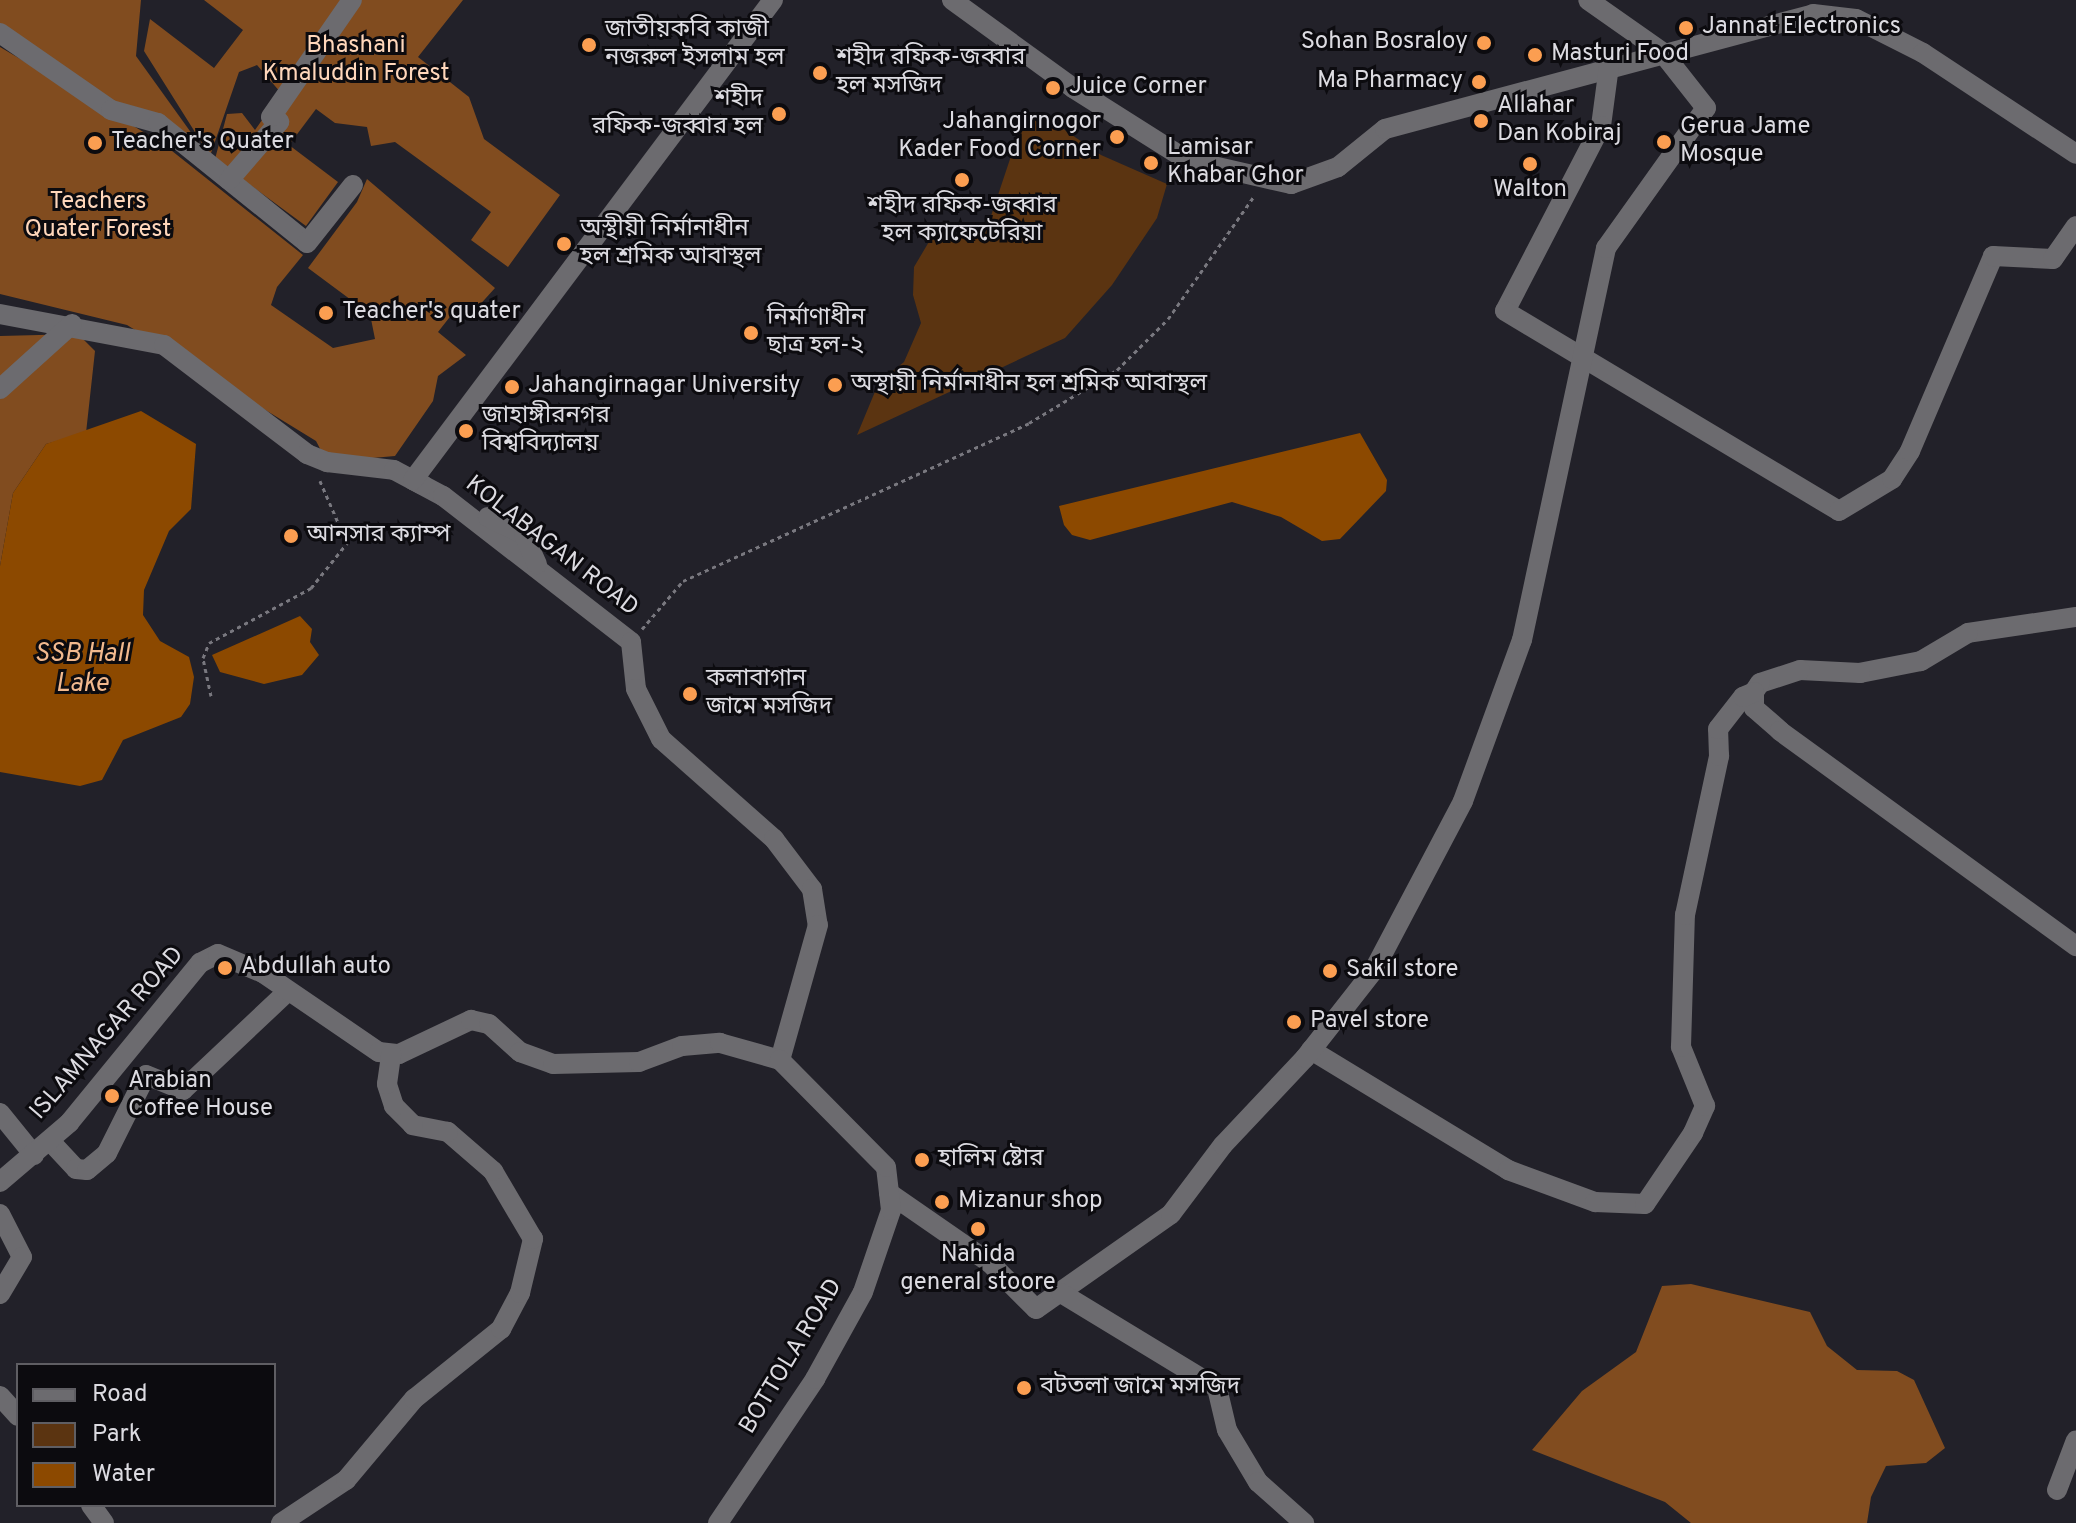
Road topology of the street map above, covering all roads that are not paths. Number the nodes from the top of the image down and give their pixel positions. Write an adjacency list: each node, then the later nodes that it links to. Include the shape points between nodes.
1 (352, 0): 10 (street, via 271,117 279,122)
2 (773, 0): 17 (street)
3 (952, 0): 8 (street, via 1187,160 1291,184 1338,167 1385,129)
4 (1588, 0): 7 (street)
5 (1784, 10): 7 (street); 9 (street, via 1856,19 1923,53)
6 (0, 33): 10 (street, via 111,110 158,123)
7 (1662, 52): 8 (street); 15 (street, via 1706,108 1606,248)
8 (1609, 66): 15 (street, via 1601,126 1505,311)
9 (2076, 154)
10 (229, 180): 11 (street, via 307,243)
11 (353, 185)
12 (2076, 226): 15 (street, via 2053,259 1993,256 1910,451 1892,479 1839,511)
13 (0, 314): 14 (street, KOLABAGAN ROAD)
14 (72, 324): 16 (street); 17 (street, KOLABAGAN ROAD, via 164,345 241,400 267,428 327,462 394,470)
15 (1584, 360): 22 (street, via 1522,640 1463,801 1374,970)
16 (0, 389)
17 (413, 480): 24 (street, KOLABAGAN ROAD, via 538,565 631,642 636,689 661,739 774,839 812,889 818,925)
18 (2076, 617): 19 (street, via 1968,633 1921,661 1860,673 1800,670 1760,683)
19 (1754, 692): 20 (street, via 1754,708 1780,731); 22 (street, via 1718,729 1719,756 1685,915 1681,1047 1705,1106 1645,1204 1595,1202 1508,1170)
20 (2076, 946)
21 (288, 991): 23 (street, via 379,1052); 26 (street, ISLAMNAGAR ROAD, via 263,973 218,954 200,963); 26 (street, via 183,1090 146,1075 107,1153 87,1170)
22 (1311, 1050): 30 (street, via 1223,1145 1171,1214)
23 (391, 1054): 24 (street, via 471,1020 489,1024 520,1052 553,1064 639,1062 682,1046 720,1043); 36 (street, via 387,1084 394,1106 413,1125 448,1132 493,1171 533,1239 520,1293 501,1329 414,1399 346,1480)
24 (780, 1060): 28 (street, BOTTOLA ROAD, via 886,1167)
25 (0, 1113): 26 (street)
26 (42, 1148): 27 (street, ISLAMNAGAR ROAD)
27 (0, 1182)
28 (889, 1193): 30 (street, via 990,1263 1036,1309); 37 (street, BOTTOLA ROAD, via 886,1233 863,1292 815,1379)
29 (0, 1214): 31 (street, via 22,1257)
30 (1061, 1293): 38 (street, via 1217,1388 1227,1430 1258,1482)
31 (0, 1294)
32 (0, 1396): 33 (street)
33 (16, 1414)
34 (2076, 1440): 35 (street)
35 (2057, 1490)
36 (281, 1523)
37 (718, 1523)
38 (1304, 1523)

